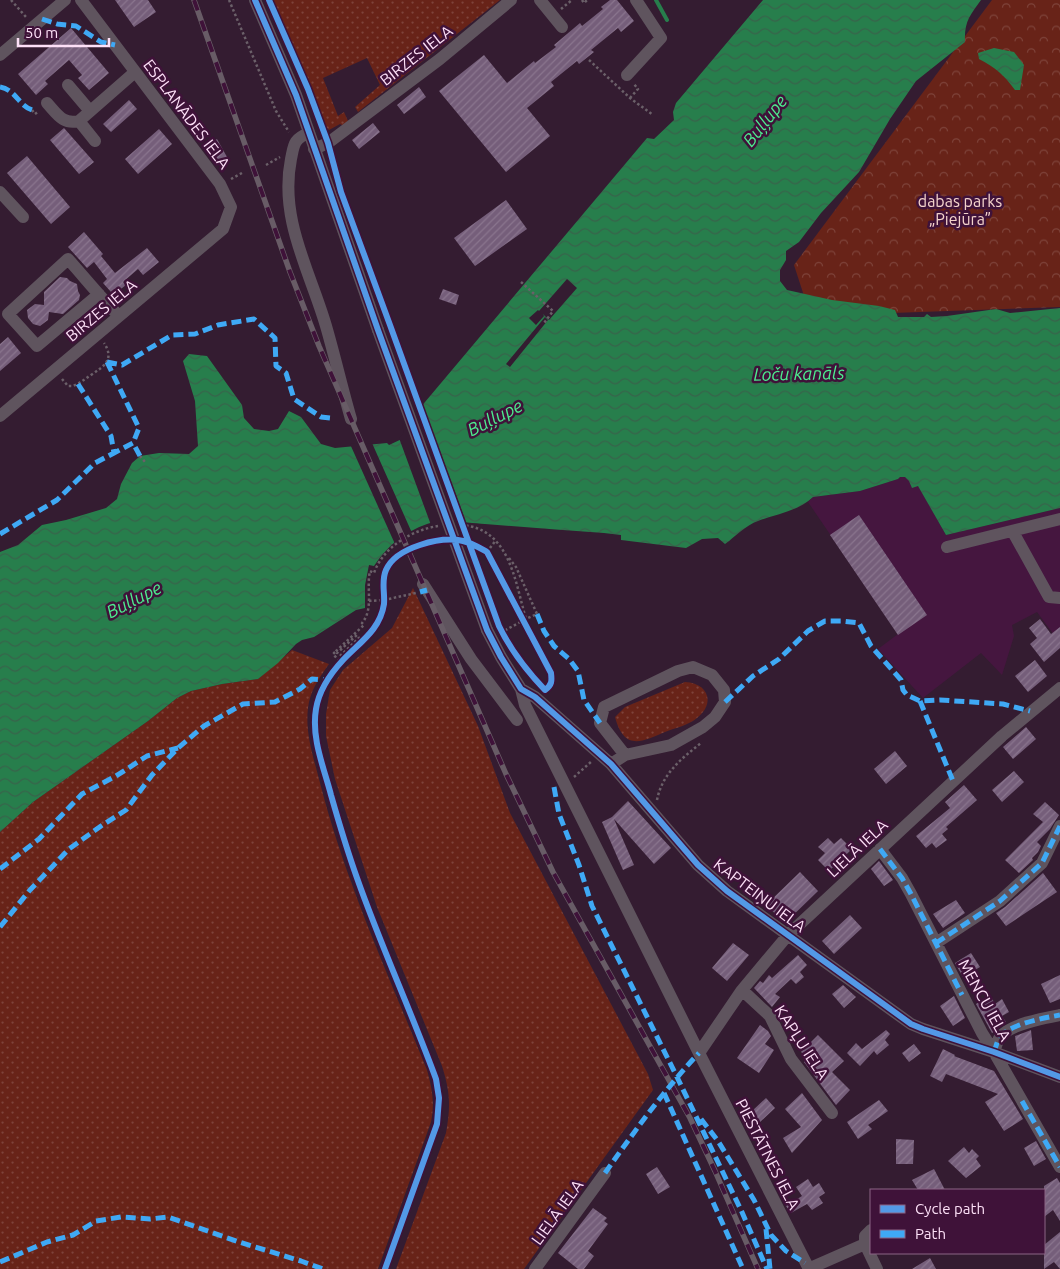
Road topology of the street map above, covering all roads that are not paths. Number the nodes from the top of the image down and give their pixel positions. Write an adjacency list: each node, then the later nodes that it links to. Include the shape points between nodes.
1 (65, 0): 8 (street)
2 (81, 0): 9 (street, ESPLANĀDES IELA)
3 (255, 0): 15 (street, KAPTEIŅU IELA)
4 (511, 0): 17 (street, BIRZES IELA, via 440,59 328,143)
5 (540, 0): 7 (street)
6 (636, 0): 10 (street, via 661,38)
7 (562, 27)
8 (0, 55)
9 (135, 72): 13 (street); 20 (street, ESPLANĀDES IELA, via 220,184 231,208)
10 (627, 75)
11 (68, 86): 13 (street)
12 (47, 103): 14 (street, via 63,121)
13 (90, 111): 14 (street)
14 (80, 121): 16 (street)
15 (309, 133): 17 (street, KAPTEIŅU IELA); 24 (street, via 299,137 295,143 290,167 288,191 292,227 326,324)
16 (95, 141)
17 (314, 149): 31 (street, KAPTEIŅU IELA, bridge, via 487,630)
18 (0, 192): 19 (street)
19 (23, 217)
20 (224, 229): 22 (street, BIRZES IELA)
21 (99, 294): 21 (street, via 68,259 8,314 37,346); 22 (street)
22 (119, 316): 23 (street, BIRZES IELA)
23 (1, 412)
24 (351, 419)
25 (1060, 519): 26 (street)
26 (1013, 532): 27 (street); 29 (street, via 1049,597)
27 (947, 547)
28 (421, 588): 32 (street)
29 (1060, 598)
30 (1060, 688): 36 (street, LIELĀ IELA, via 1002,736)
31 (521, 689): 34 (street, KAPTEIŅU IELA, via 535,697); 42 (street, PIESTĀTNES IELA, via 526,705)
32 (517, 720)
33 (625, 754): 33 (street, via 671,745 703,727 725,702 724,690 712,675 693,667 678,671 604,707 600,723); 34 (street)
34 (611, 764): 37 (street, KAPTEIŅU IELA, via 698,865 727,892)
35 (1060, 826): 38 (street, via 1042,863 1000,901)
36 (880, 849): 37 (street, LIELĀ IELA); 38 (street, MENCU IELA, via 902,878)
37 (788, 935): 39 (street, LIELĀ IELA); 41 (street, KAPTEIŅU IELA, via 911,1024)
38 (936, 943): 41 (street, MENCU IELA)
39 (742, 990): 42 (street, LIELĀ IELA); 44 (street, KAPĻU IELA, via 770,1016 791,1059)
40 (1060, 1015): 41 (street, via 1014,1027 1000,1036)
41 (994, 1052): 43 (street, KAPTEIŅU IELA); 45 (street, MENCU IELA)
42 (698, 1053): 50 (street, PIESTĀTNES IELA)
43 (1060, 1077)
44 (832, 1113)
45 (1060, 1167)
46 (605, 1173): 49 (street, LIELĀ IELA)
47 (870, 1231): 48 (street, via 865,1236)
48 (865, 1244): 50 (street); 51 (street)
49 (535, 1269)
50 (808, 1269)
51 (877, 1269)

